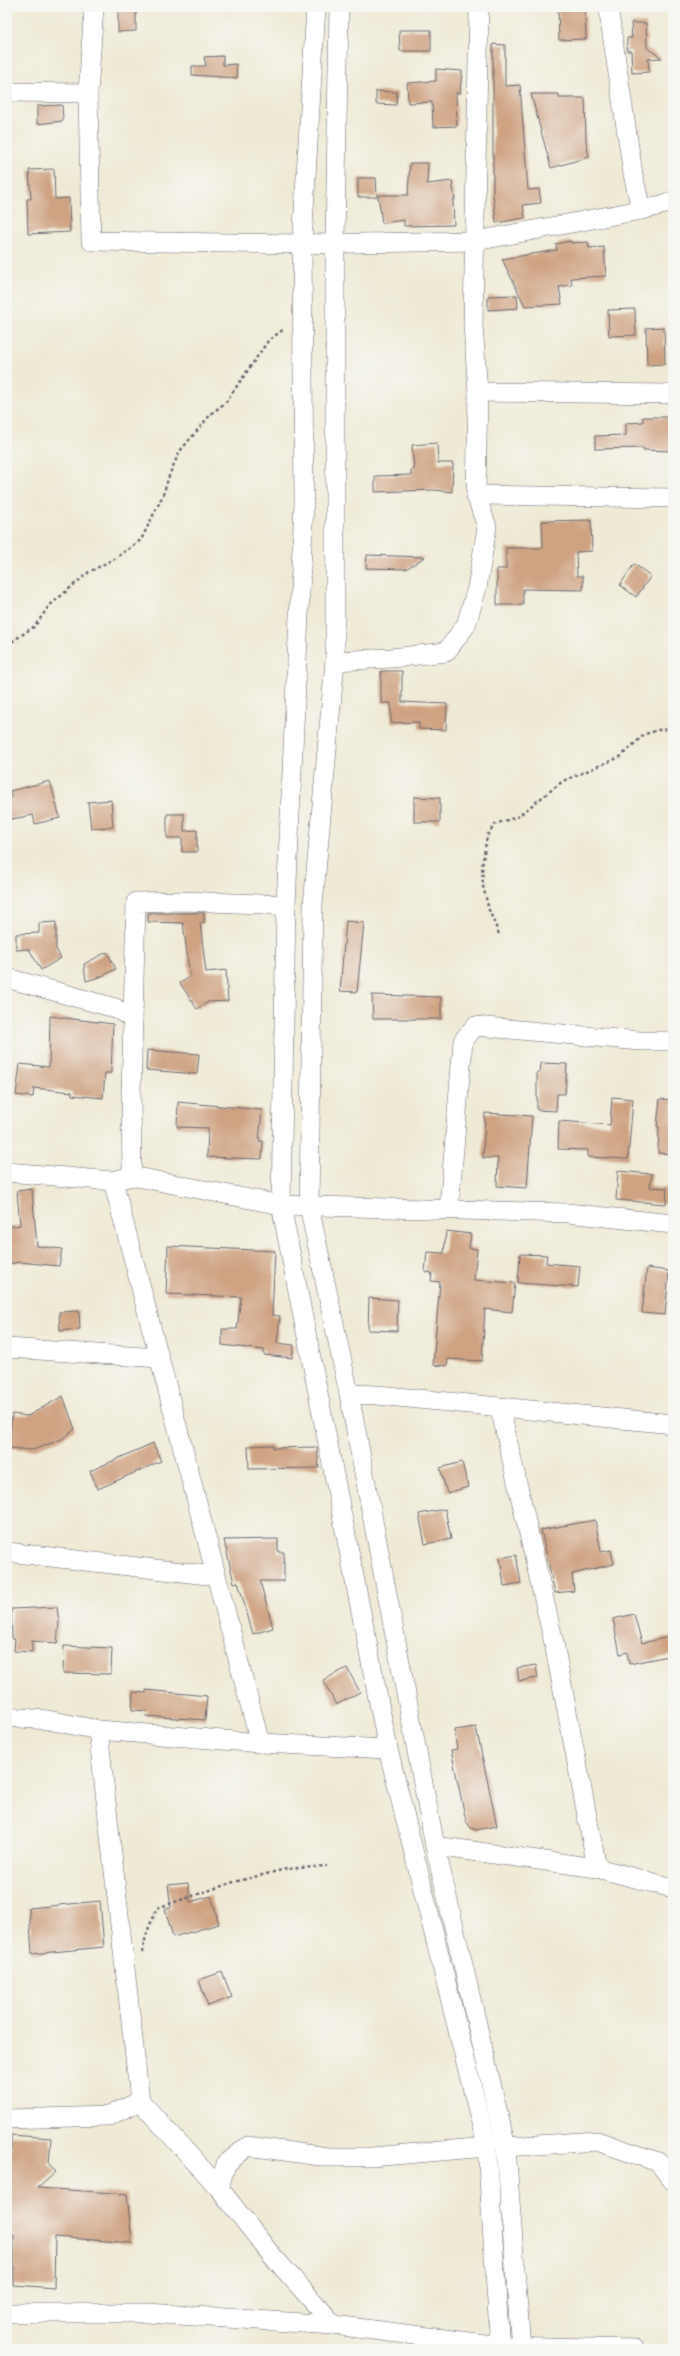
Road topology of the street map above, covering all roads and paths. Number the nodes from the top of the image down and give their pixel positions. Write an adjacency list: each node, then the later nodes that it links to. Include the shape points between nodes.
1 (94, 7): 7 (street)
2 (316, 7): 12 (street)
3 (339, 7): 11 (street)
4 (479, 7): 10 (street)
5 (608, 7): 9 (street)
6 (7, 92): 7 (street)
7 (88, 93): 12 (street, via 91,241)
8 (673, 202): 9 (street)
9 (641, 210): 10 (street)
10 (476, 240): 11 (street); 14 (street, via 473,325)
11 (335, 243): 12 (street); 19 (street)
12 (302, 244): 13 (street)
13 (303, 314): 18 (path, via 268,341 226,402 211,414 180,451 163,495 141,540 89,572 49,606 35,626); 21 (street, via 304,503)
14 (478, 392): 15 (street); 16 (street)
15 (673, 394)
16 (476, 495): 17 (street); 19 (street, via 487,527 477,588 466,625 446,652)
17 (673, 498)
18 (7, 645)
19 (335, 661): 30 (street, via 313,905)
20 (673, 732): 22 (path, via 662,729 645,734 620,757 563,782 517,817 495,824 487,836 482,873 489,910)
21 (286, 905): 24 (street, via 136,902); 29 (street)
22 (499, 934)
23 (7, 978): 24 (street, via 115,1008)
24 (133, 1019): 27 (street)
25 (673, 1041): 31 (street, via 640,1041 524,1028 476,1026 463,1041)
26 (7, 1172): 28 (street)
27 (132, 1176): 28 (street); 29 (street)
28 (113, 1181): 34 (street)
29 (281, 1205): 30 (street); 43 (street)
30 (309, 1206): 31 (street); 35 (street)
31 (449, 1209): 32 (street, via 567,1213)
32 (673, 1224)
33 (7, 1348): 34 (street)
34 (159, 1358): 39 (street)
35 (349, 1394): 36 (street); 44 (street)
36 (500, 1408): 37 (street); 46 (street, via 554,1643)
37 (673, 1424)
38 (7, 1552): 39 (street)
39 (216, 1576): 42 (street)
40 (7, 1717): 41 (street, via 48,1720)
41 (98, 1730): 42 (street); 49 (street)
42 (260, 1743): 43 (street)
43 (388, 1749): 51 (street)
44 (436, 1846): 46 (street); 52 (street)
45 (327, 1866): 48 (path, via 286,1869 234,1882 157,1908 147,1932)
46 (597, 1868): 47 (street)
47 (673, 1888)
48 (140, 1961)
49 (140, 2101): 50 (street, via 109,2116); 54 (street)
50 (7, 2119)
51 (487, 2147): 54 (street, via 372,2158 327,2157 248,2146 226,2164); 57 (street)
52 (506, 2147): 53 (street, via 598,2141 658,2162); 58 (street)
53 (673, 2181)
54 (220, 2188): 56 (street, via 269,2252)
55 (7, 2312): 56 (street, via 147,2313)
56 (334, 2325): 57 (street)
57 (500, 2347): 58 (street)
58 (521, 2348): 59 (street)
59 (635, 2349)

